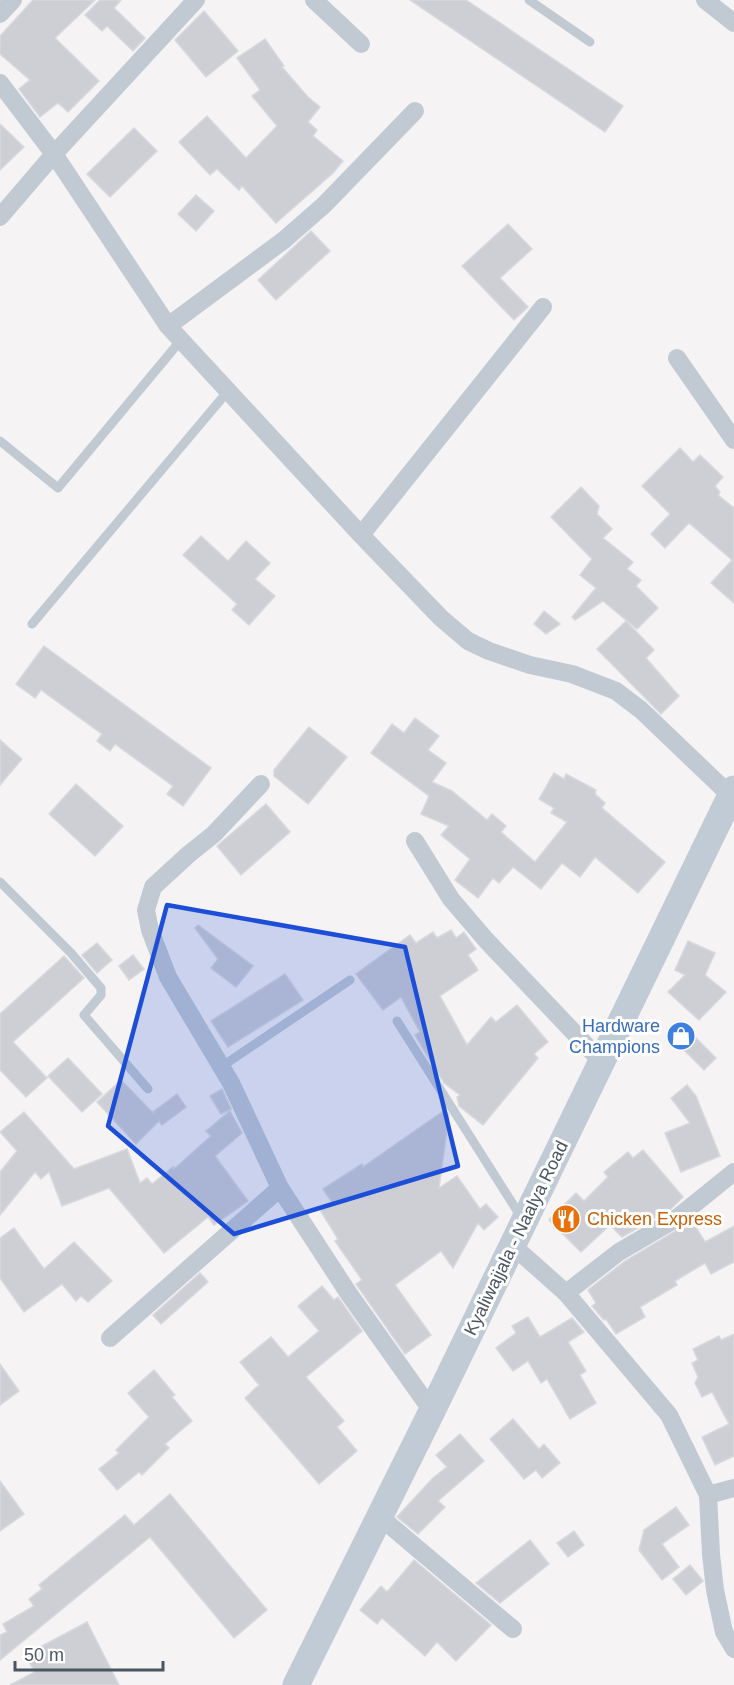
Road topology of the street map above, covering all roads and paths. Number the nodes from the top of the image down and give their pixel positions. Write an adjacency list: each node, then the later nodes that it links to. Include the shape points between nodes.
1 (13, 0): 6 (street)
2 (196, 0): 12 (street)
3 (314, 0): 9 (street)
4 (529, 0): 8 (lane)
5 (705, 0): 7 (street)
6 (0, 14)
7 (734, 23)
8 (590, 42)
9 (361, 44)
10 (0, 83): 12 (street)
11 (415, 111): 15 (street, via 284,240)
12 (54, 154): 13 (street); 15 (street)
13 (0, 217)
14 (543, 307): 21 (street)
15 (168, 326): 16 (street)
16 (181, 340): 18 (street); 20 (lane, via 58,488)
17 (677, 358): 19 (street)
18 (228, 391): 21 (street); 22 (lane)
19 (734, 440)
20 (0, 441)
21 (361, 535): 24 (street, via 468,641 616,691)
22 (32, 624)
23 (261, 784): 30 (street, via 214,834 153,887 146,910 168,977)
24 (732, 792): 29 (main road, Kyaliwajjala - Naalya Road)
25 (415, 841): 29 (street, via 451,899)
26 (0, 882): 31 (lane, via 102,988 102,995 84,1016)
27 (350, 980): 30 (lane)
28 (397, 1021): 34 (lane)
29 (602, 1062): 34 (main road, Kyaliwajjala - Naalya Road)
30 (221, 1067): 33 (street)
31 (148, 1089)
32 (734, 1172): 35 (street, via 677,1218 619,1252)
33 (280, 1188): 36 (street); 37 (street)
34 (518, 1233): 35 (street); 37 (main road, Kyaliwajjala - Naalya Road)
35 (566, 1293): 39 (street, via 669,1415)
36 (110, 1338)
37 (432, 1411): 40 (main road, Kyaliwajjala - Naalya Road)
38 (734, 1488): 39 (street)
39 (708, 1495): 42 (street, via 715,1590 724,1632)
40 (380, 1517): 41 (street); 43 (main road, Kyaliwajjala - Naalya Road)
41 (513, 1629)
42 (734, 1649)
43 (296, 1685)

